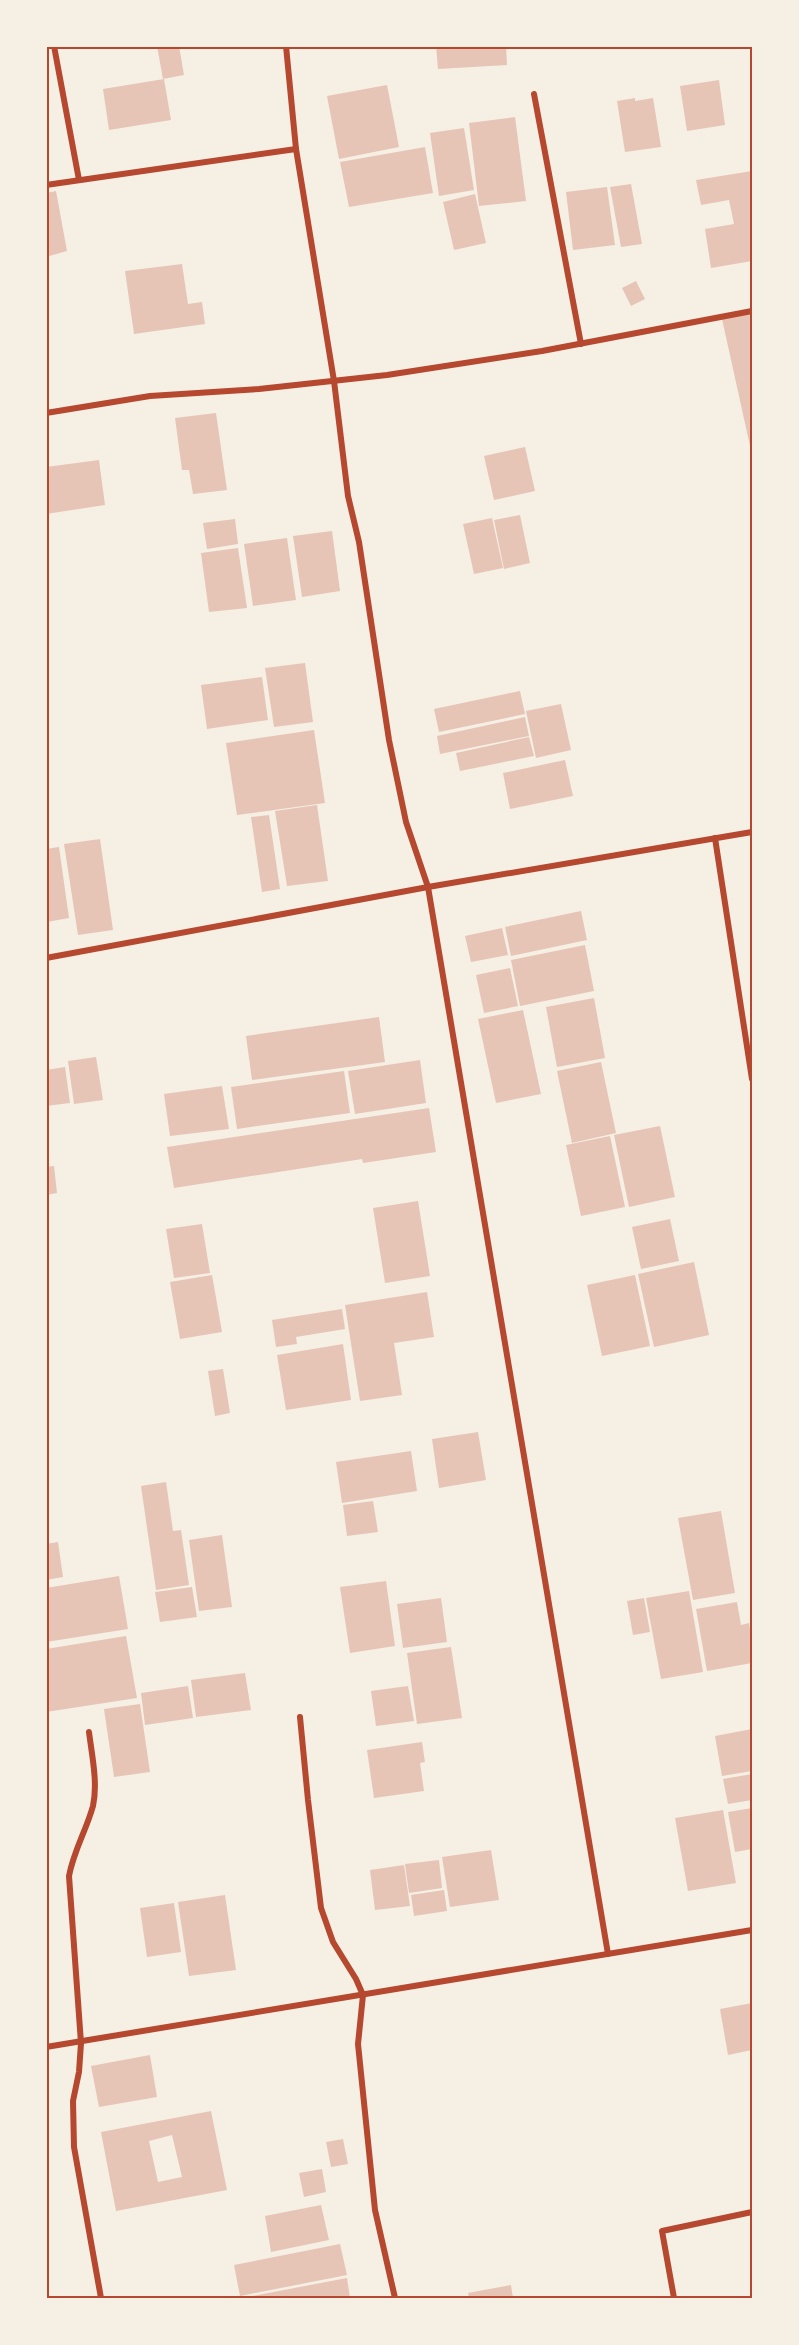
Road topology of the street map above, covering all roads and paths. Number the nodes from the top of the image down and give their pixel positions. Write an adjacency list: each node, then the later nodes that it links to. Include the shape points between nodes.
1 (54, 46): 5 (street)
2 (286, 46): 4 (street)
3 (534, 94): 8 (street)
4 (296, 149): 5 (street); 9 (street)
5 (79, 180): 6 (street)
6 (46, 185)
7 (753, 311): 8 (street)
8 (581, 344): 9 (street)
9 (334, 381): 10 (street, via 150,396); 13 (street, via 348,496 389,740 406,822)
10 (46, 413)
11 (753, 832): 12 (street)
12 (715, 838): 13 (street); 15 (street)
13 (428, 887): 14 (street); 19 (street)
14 (46, 958)
15 (753, 1078)
16 (300, 1717): 20 (street, via 321,1908 333,1942)
17 (89, 1732): 21 (street, via 93,1805 69,1876)
18 (753, 1930): 19 (street)
19 (608, 1954): 20 (street)
20 (363, 1995): 21 (street); 25 (street, via 358,2044 375,2210)
21 (81, 2043): 22 (street); 24 (street, via 73,2101 74,2147)
22 (46, 2047)
23 (753, 2212): 26 (street, via 662,2231)
24 (101, 2298)
25 (395, 2298)
26 (674, 2298)

